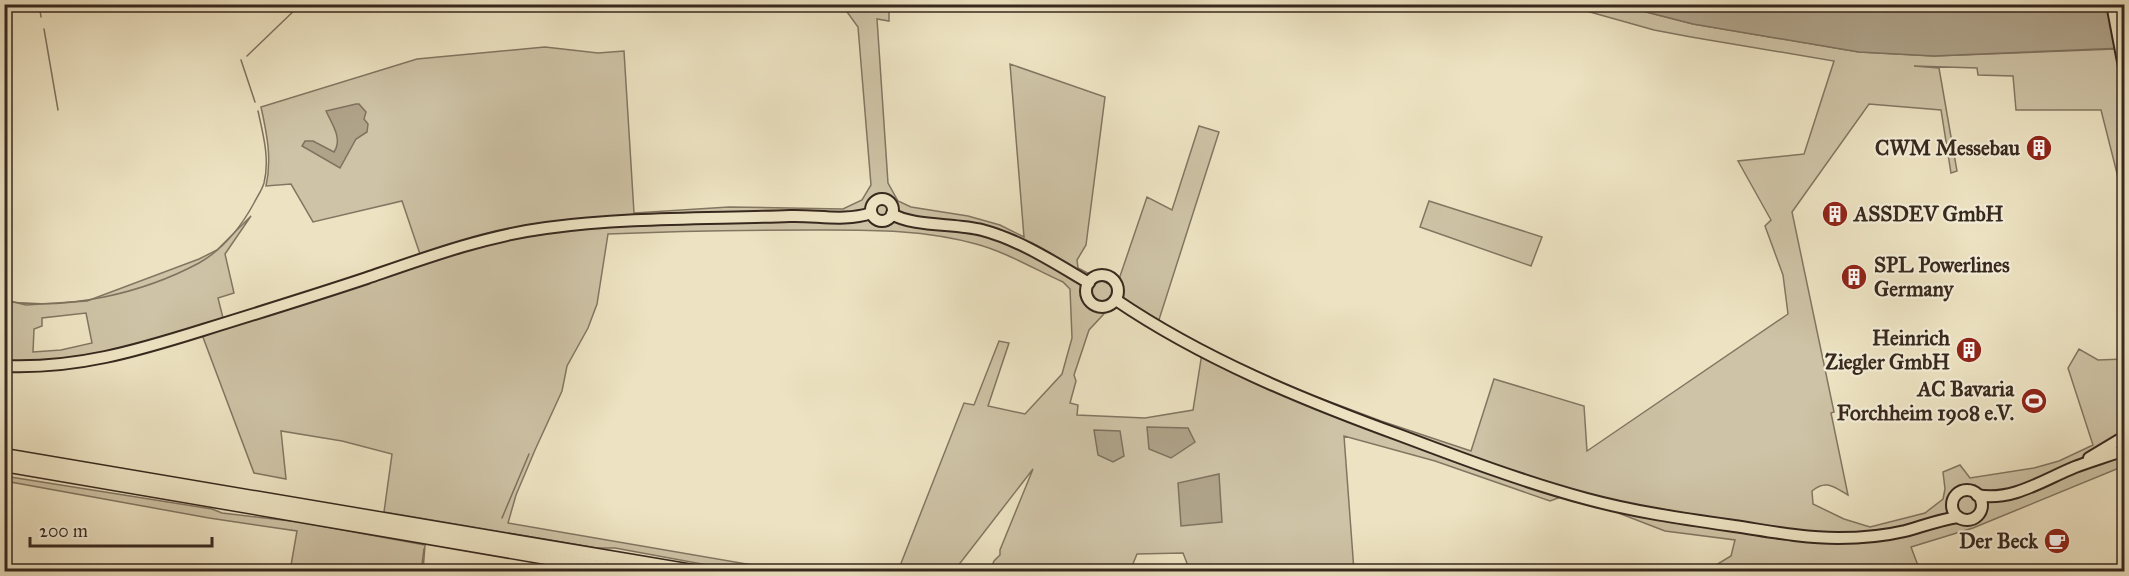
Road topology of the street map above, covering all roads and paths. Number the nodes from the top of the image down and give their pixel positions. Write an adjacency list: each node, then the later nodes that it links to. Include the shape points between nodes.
1 (2112, 4): 2 (main road)
2 (2124, 66)
3 (871, 213): 4 (main road, via 881,221); 4 (main road, via 872,204 880,199 891,203); 7 (main road, via 844,218 653,220 547,228 438,255 117,356 72,364)
4 (892, 214): 5 (main road, via 912,222 962,225 985,231 1025,247)
5 (1089, 283): 6 (main road, via 1101,276 1111,278 1118,290); 6 (main road, via 1086,293 1094,305 1104,307)
6 (1116, 300): 18 (main road, via 1211,356 1320,405 1490,469 1586,499 1661,515 1808,536 1865,536 1905,531)
7 (4, 366)
8 (2124, 437): 12 (main road)
9 (2124, 450): 12 (main road)
10 (4, 455): 20 (highway)
11 (4, 465): 19 (highway)
12 (2076, 467): 13 (main road)
13 (2014, 494): 14 (main road); 16 (main road)
14 (1977, 495): 15 (main road, via 1962,491); 16 (main road)
15 (1952, 502): 17 (main road); 18 (main road)
16 (1981, 510): 17 (main road, via 1972,519)
17 (1958, 517): 18 (main road)
18 (1929, 522)
19 (628, 572)
20 (698, 572)

